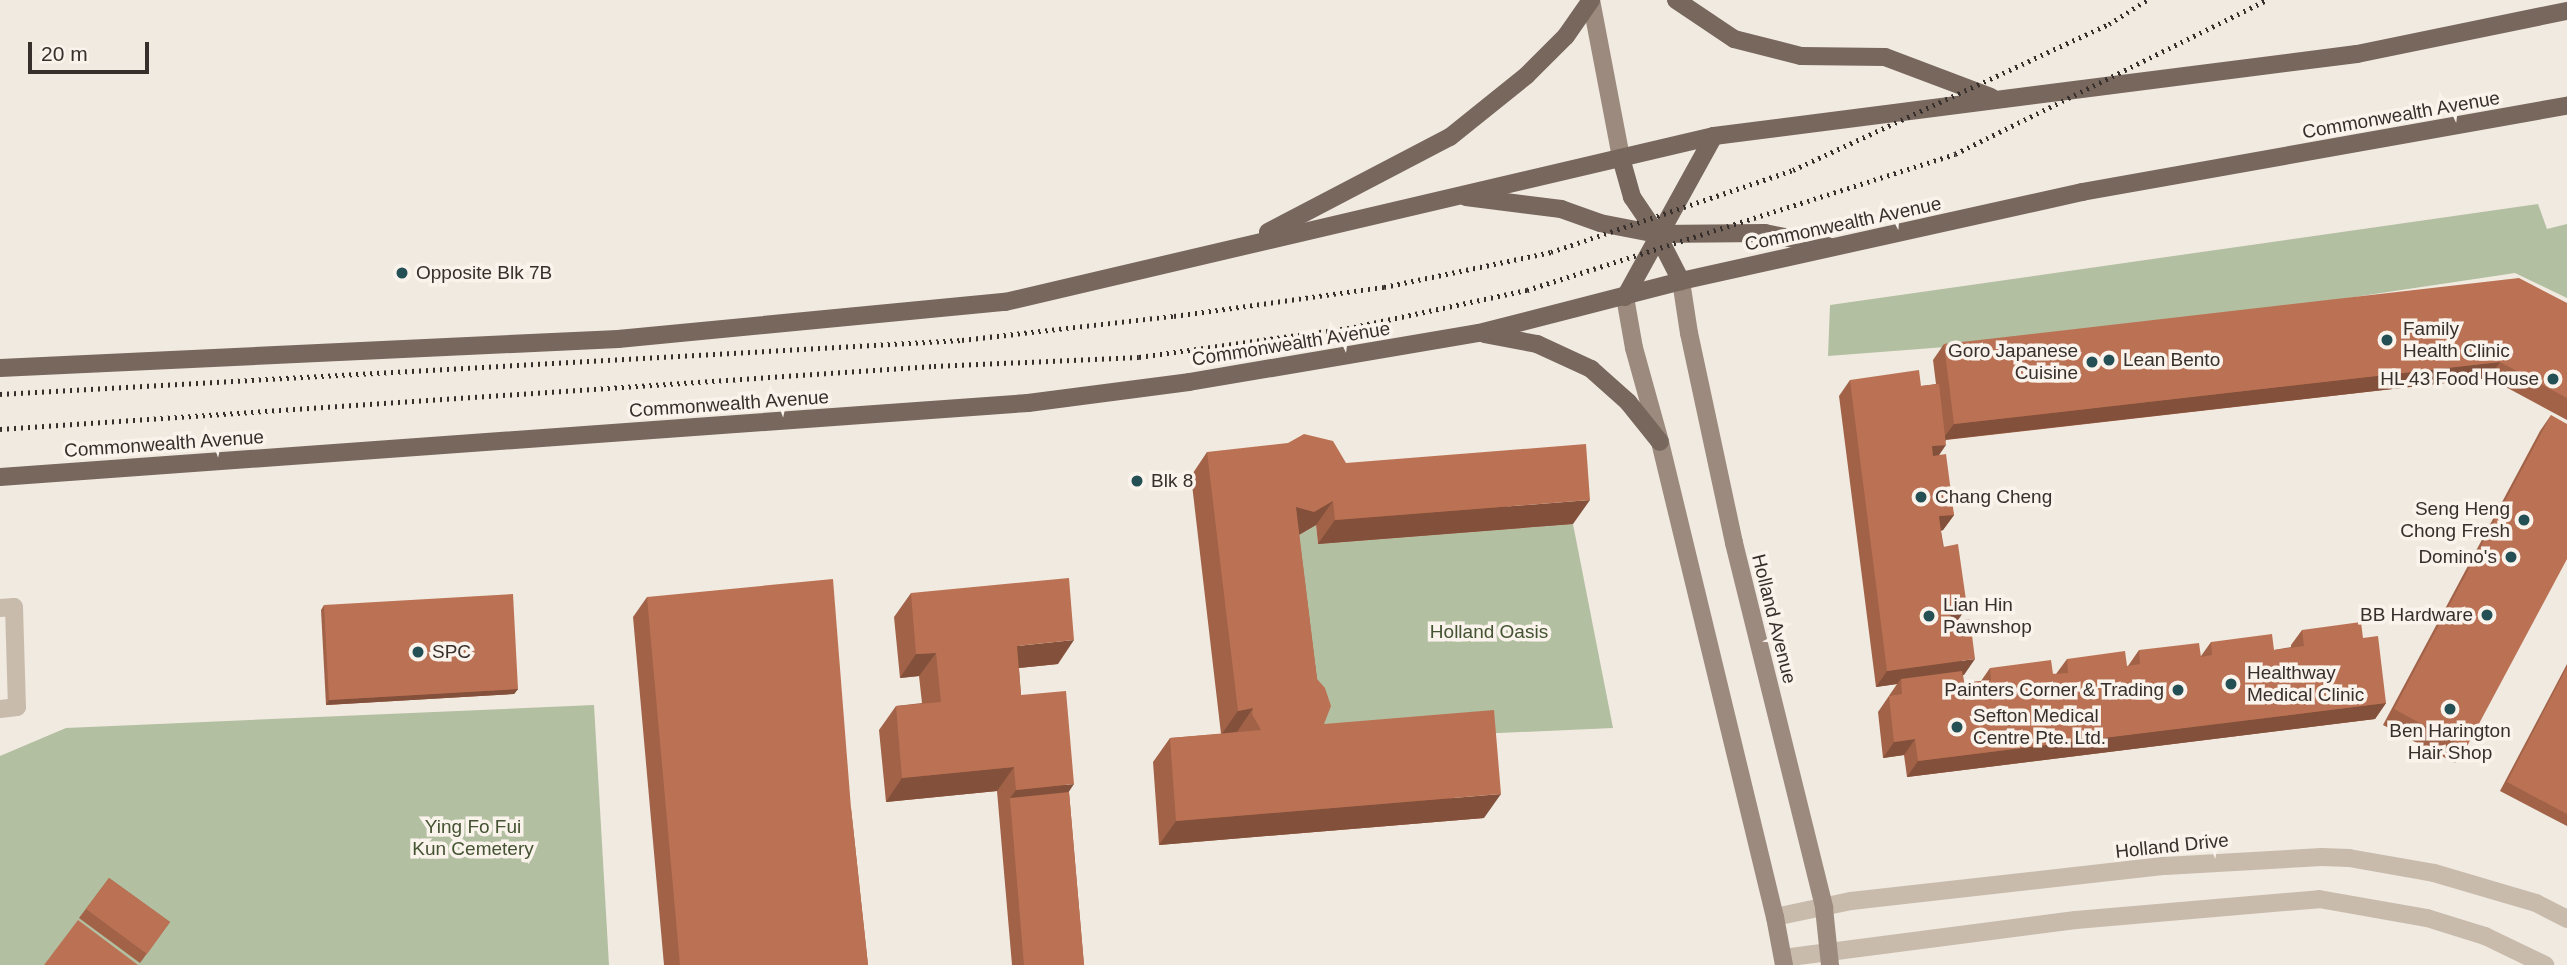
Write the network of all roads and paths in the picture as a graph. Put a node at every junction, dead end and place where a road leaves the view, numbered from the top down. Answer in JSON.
{"nodes":[{"id":1,"x":1591,"y":0,"type":"edge"},
{"id":2,"x":1676,"y":0,"type":"edge"},
{"id":3,"x":2567,"y":11,"type":"edge"},
{"id":4,"x":1995,"y":98,"type":"junction"},
{"id":5,"x":2567,"y":106,"type":"edge"},
{"id":6,"x":1714,"y":136,"type":"junction"},
{"id":7,"x":1620,"y":158,"type":"junction"},
{"id":8,"x":1452,"y":195,"type":"junction"},
{"id":9,"x":1657,"y":234,"type":"junction"},
{"id":10,"x":1243,"y":245,"type":"junction"},
{"id":11,"x":1835,"y":248,"type":"junction"},
{"id":12,"x":1681,"y":281,"type":"junction"},
{"id":13,"x":1625,"y":297,"type":"junction"},
{"id":14,"x":1479,"y":333,"type":"junction"},
{"id":15,"x":0,"y":368,"type":"edge"},
{"id":16,"x":1660,"y":442,"type":"junction"},
{"id":17,"x":0,"y":477,"type":"edge"},
{"id":18,"x":0,"y":608,"type":"edge"},
{"id":19,"x":0,"y":709,"type":"edge"},
{"id":20,"x":1824,"y":908,"type":"junction"},
{"id":21,"x":1776,"y":917,"type":"junction"},
{"id":22,"x":2567,"y":919,"type":"edge"},
{"id":23,"x":1830,"y":958,"type":"edge"},
{"id":24,"x":1784,"y":961,"type":"edge"},
{"id":25,"x":2545,"y":965,"type":"edge"}],
"edges":[{"from":1,"to":7,"type":"street"},
{"from":1,"to":10,"type":"main road"},
{"from":2,"to":4,"type":"main road"},
{"from":3,"to":4,"type":"main road"},
{"from":4,"to":6,"type":"main road"},
{"from":5,"to":11,"type":"main road","name":"Commonwealth Avenue"},
{"from":6,"to":7,"type":"main road"},
{"from":6,"to":9,"type":"main road"},
{"from":7,"to":8,"type":"main road"},
{"from":7,"to":9,"type":"main road"},
{"from":8,"to":9,"type":"main road"},
{"from":8,"to":10,"type":"main road"},
{"from":9,"to":11,"type":"main road"},
{"from":9,"to":12,"type":"main road"},
{"from":9,"to":13,"type":"main road"},
{"from":10,"to":15,"type":"main road"},
{"from":11,"to":12,"type":"main road","name":"Commonwealth Avenue"},
{"from":12,"to":13,"type":"main road","name":"Commonwealth Avenue"},
{"from":12,"to":20,"type":"street","name":"Holland Avenue"},
{"from":13,"to":14,"type":"main road","name":"Commonwealth Avenue"},
{"from":13,"to":16,"type":"street"},
{"from":14,"to":16,"type":"main road"},
{"from":14,"to":17,"type":"main road","name":"Commonwealth Avenue"},
{"from":16,"to":21,"type":"street"},
{"from":18,"to":19,"type":"street"},
{"from":20,"to":21,"type":"street","name":"Holland Drive"},
{"from":20,"to":22,"type":"street","name":"Holland Drive"},
{"from":20,"to":23,"type":"street","name":"Holland Avenue"},
{"from":21,"to":24,"type":"street"},
{"from":23,"to":24,"type":"street"},
{"from":23,"to":25,"type":"street"}]}
